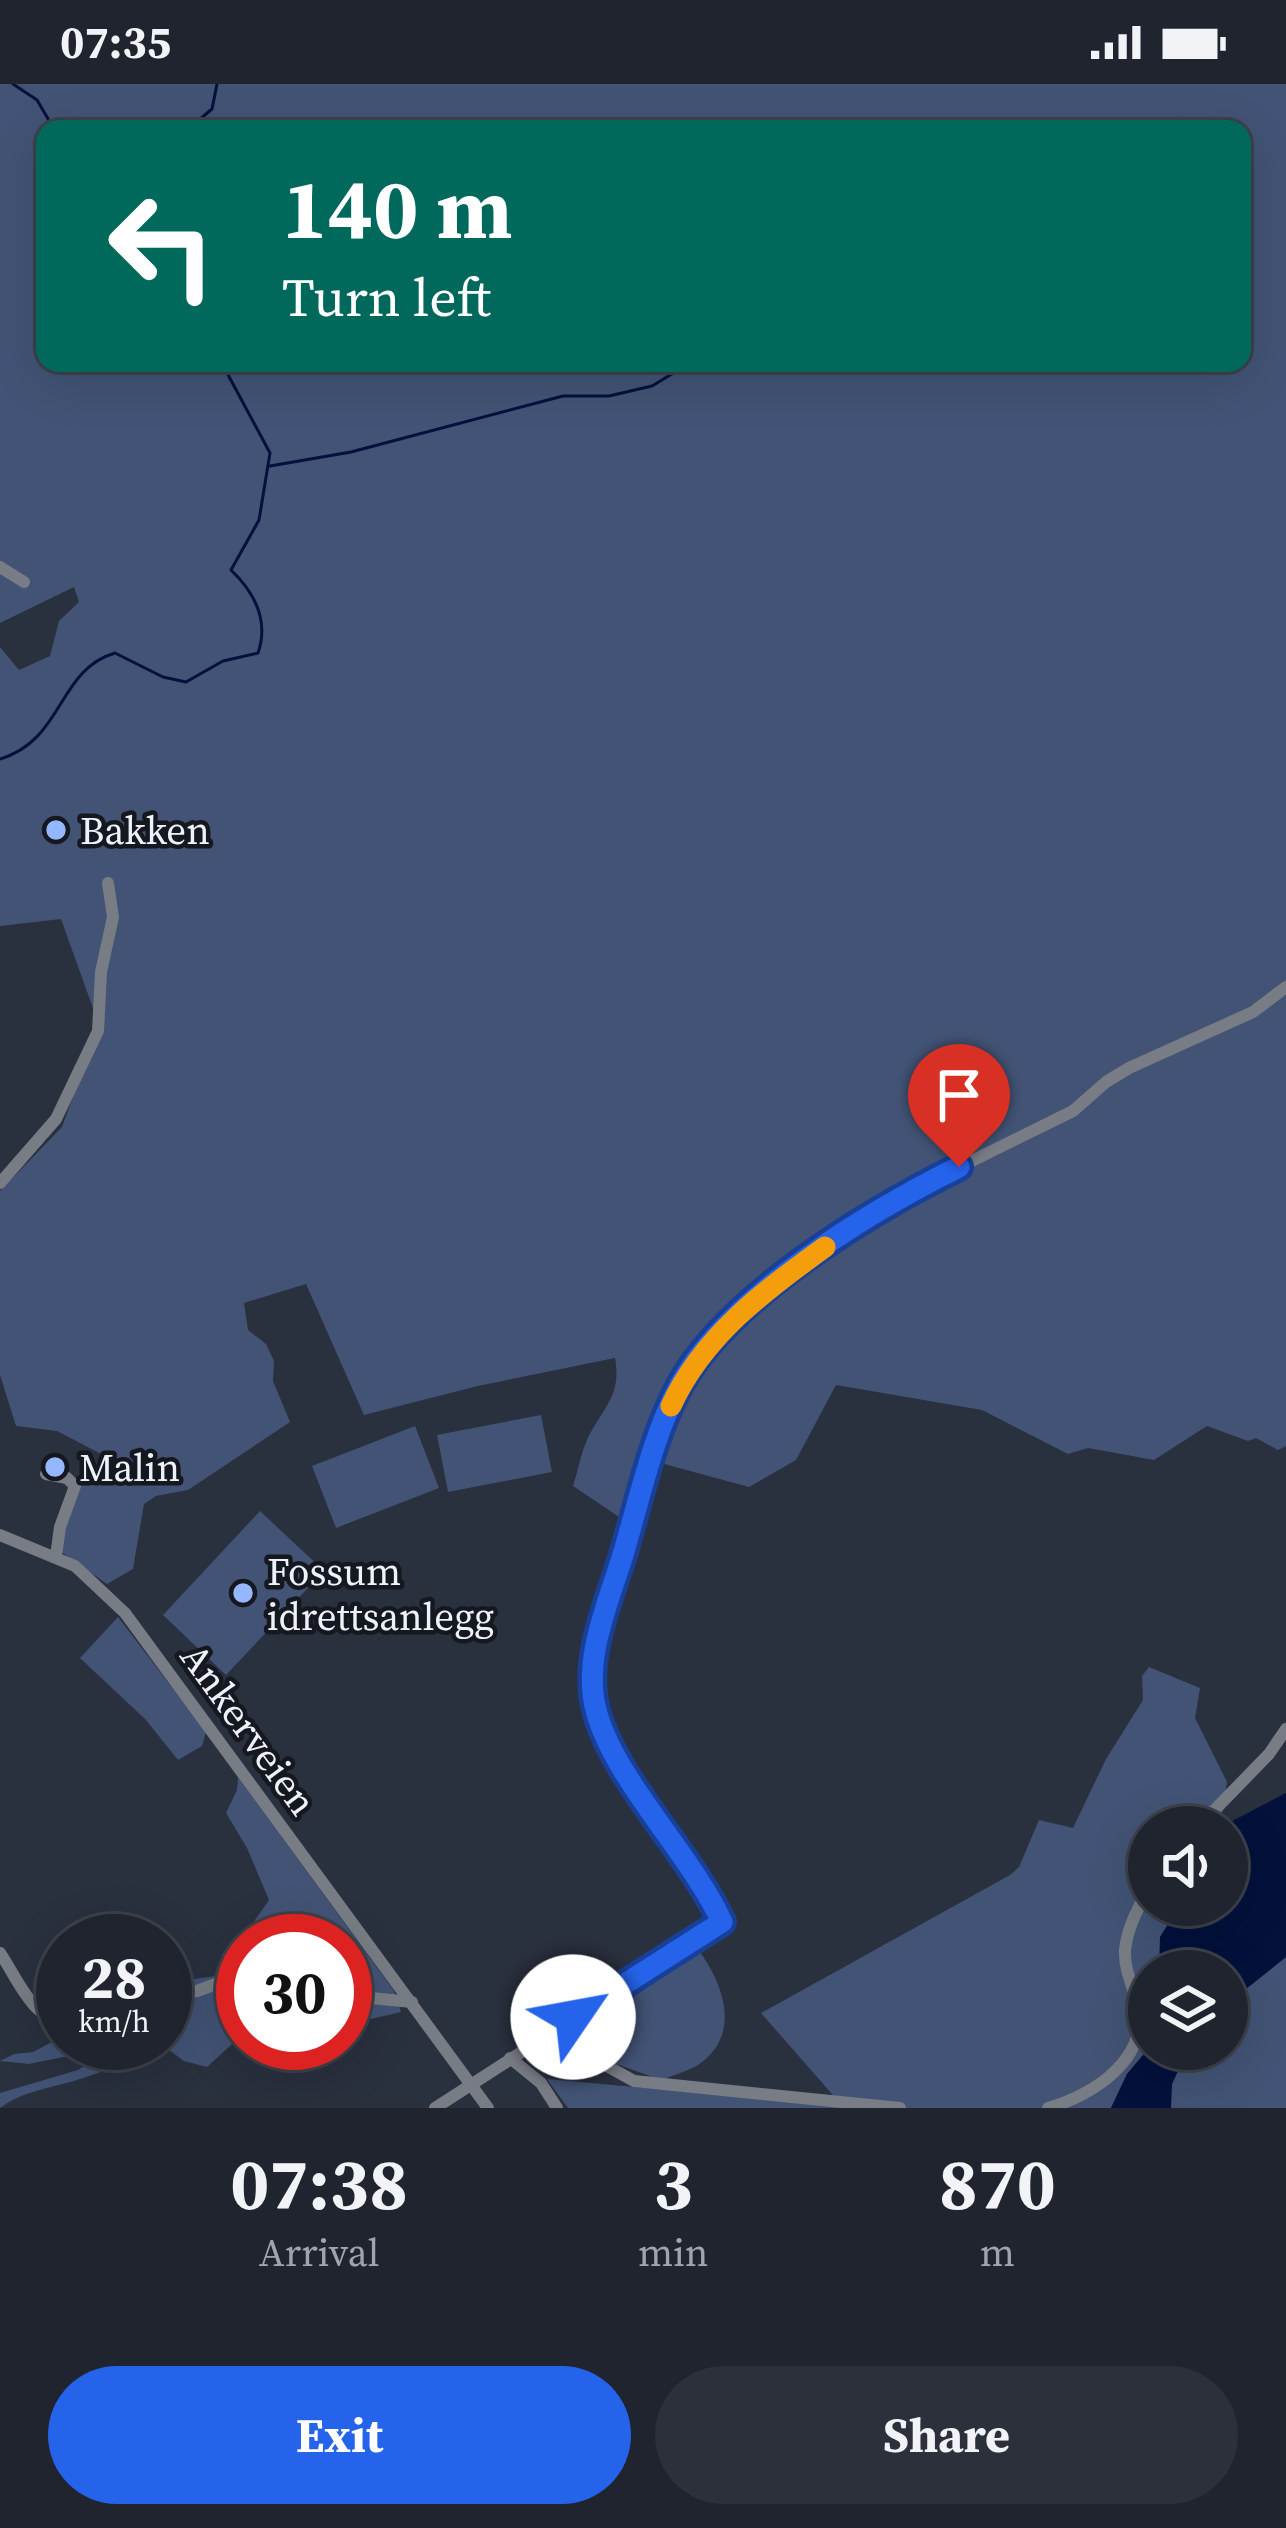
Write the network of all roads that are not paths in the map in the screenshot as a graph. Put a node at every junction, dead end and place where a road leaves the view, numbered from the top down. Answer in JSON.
{"nodes":[{"id":1,"x":0,"y":567,"type":"edge"},
{"id":2,"x":24,"y":582,"type":"dead end"},
{"id":3,"x":108,"y":883,"type":"dead end"},
{"id":4,"x":1286,"y":987,"type":"edge"},
{"id":5,"x":0,"y":1184,"type":"edge"},
{"id":6,"x":46,"y":1474,"type":"dead end"},
{"id":7,"x":0,"y":1535,"type":"edge"},
{"id":8,"x":56,"y":1556,"type":"junction"},
{"id":9,"x":1286,"y":1729,"type":"edge"},
{"id":10,"x":1218,"y":1806,"type":"edge"},
{"id":11,"x":1130,"y":1926,"type":"edge"},
{"id":12,"x":0,"y":1953,"type":"edge"},
{"id":13,"x":372,"y":1998,"type":"edge"},
{"id":14,"x":412,"y":2002,"type":"junction"},
{"id":15,"x":36,"y":2009,"type":"edge"},
{"id":16,"x":573,"y":2017,"type":"junction"},
{"id":17,"x":510,"y":2058,"type":"junction"},
{"id":18,"x":471,"y":2084,"type":"junction"},
{"id":19,"x":435,"y":2108,"type":"edge"},
{"id":20,"x":488,"y":2108,"type":"edge"},
{"id":21,"x":557,"y":2108,"type":"edge"},
{"id":22,"x":899,"y":2108,"type":"edge"},
{"id":23,"x":1048,"y":2108,"type":"edge"}],
"edges":[{"from":1,"to":2,"type":"street"},
{"from":3,"to":5,"type":"street"},
{"from":4,"to":16,"type":"street"},
{"from":6,"to":8,"type":"street"},
{"from":7,"to":8,"type":"street","name":"Ankerveien"},
{"from":8,"to":14,"type":"street","name":"Ankerveien"},
{"from":9,"to":10,"type":"street"},
{"from":11,"to":23,"type":"street"},
{"from":12,"to":15,"type":"street"},
{"from":13,"to":14,"type":"street"},
{"from":14,"to":18,"type":"street","name":"Ankerveien"},
{"from":16,"to":17,"type":"street"},
{"from":16,"to":22,"type":"street"},
{"from":17,"to":18,"type":"street"},
{"from":17,"to":21,"type":"street"},
{"from":18,"to":19,"type":"street"},
{"from":18,"to":20,"type":"street","name":"Ankerveien"}]}
